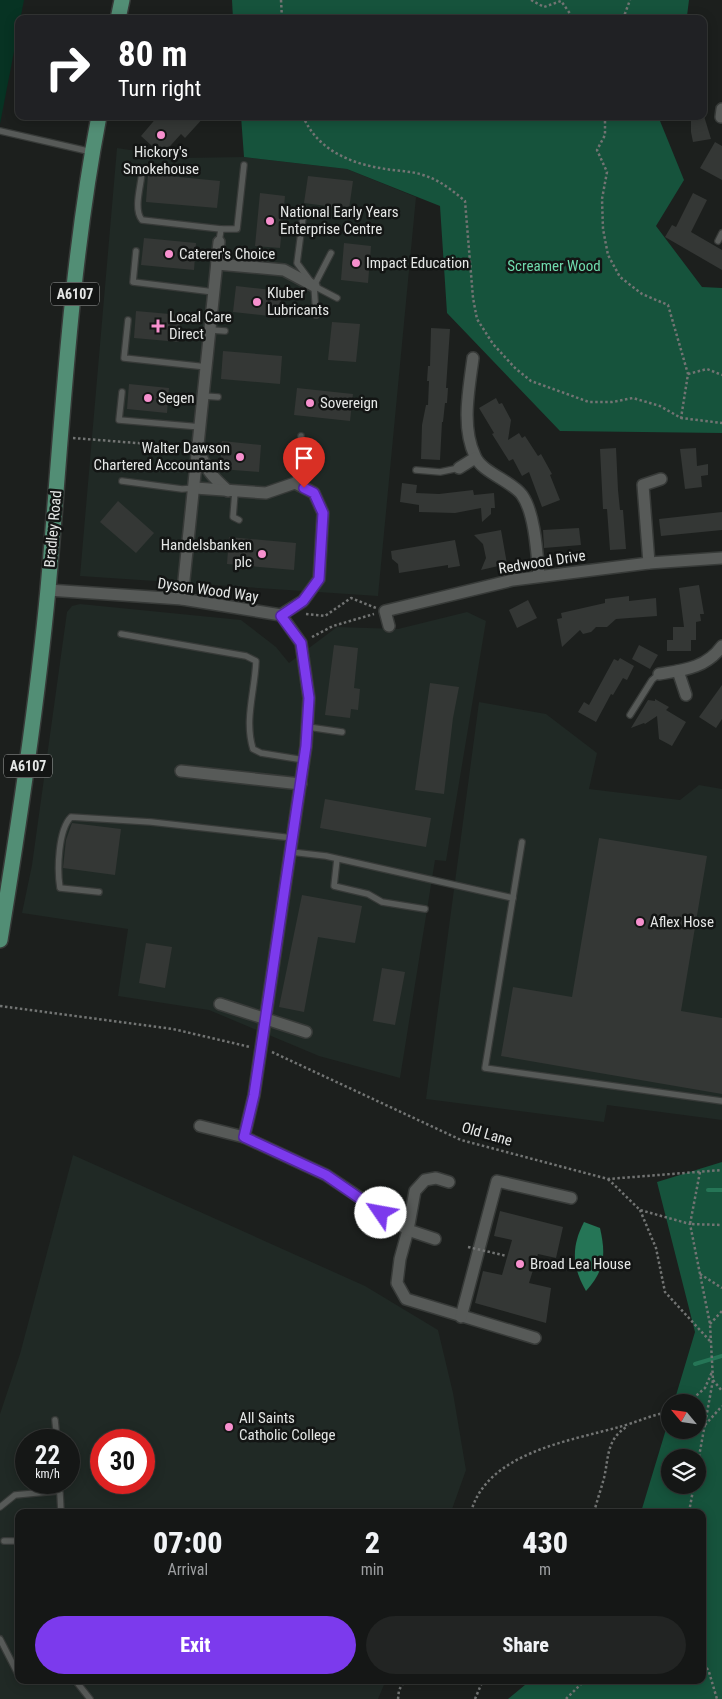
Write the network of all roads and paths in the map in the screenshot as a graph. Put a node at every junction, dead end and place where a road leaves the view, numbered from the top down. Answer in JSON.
{"nodes":[{"id":1,"x":122,"y":0,"type":"edge"},
{"id":2,"x":281,"y":0,"type":"edge"},
{"id":3,"x":530,"y":0,"type":"edge"},
{"id":4,"x":630,"y":0,"type":"edge"},
{"id":5,"x":119,"y":15,"type":"edge"},
{"id":6,"x":282,"y":15,"type":"edge"},
{"id":7,"x":571,"y":15,"type":"edge"},
{"id":8,"x":624,"y":15,"type":"edge"},
{"id":9,"x":98,"y":120,"type":"edge"},
{"id":10,"x":305,"y":120,"type":"edge"},
{"id":11,"x":604,"y":120,"type":"edge"},
{"id":12,"x":0,"y":131,"type":"edge"},
{"id":13,"x":92,"y":152,"type":"junction"},
{"id":14,"x":244,"y":165,"type":"dead end"},
{"id":15,"x":142,"y":172,"type":"dead end"},
{"id":16,"x":301,"y":208,"type":"dead end"},
{"id":17,"x":221,"y":228,"type":"junction"},
{"id":18,"x":722,"y":234,"type":"edge"},
{"id":19,"x":718,"y":241,"type":"dead end"},
{"id":20,"x":219,"y":242,"type":"joint"},
{"id":21,"x":136,"y":251,"type":"dead end"},
{"id":22,"x":331,"y":253,"type":"dead end"},
{"id":23,"x":217,"y":264,"type":"junction"},
{"id":24,"x":314,"y":286,"type":"junction"},
{"id":25,"x":214,"y":292,"type":"junction"},
{"id":26,"x":337,"y":298,"type":"dead end"},
{"id":27,"x":316,"y":315,"type":"dead end"},
{"id":28,"x":128,"y":320,"type":"dead end"},
{"id":29,"x":210,"y":330,"type":"junction"},
{"id":30,"x":225,"y":331,"type":"dead end"},
{"id":31,"x":473,"y":358,"type":"dead end"},
{"id":32,"x":207,"y":367,"type":"junction"},
{"id":33,"x":688,"y":374,"type":"junction"},
{"id":34,"x":722,"y":375,"type":"edge"},
{"id":35,"x":122,"y":392,"type":"dead end"},
{"id":36,"x":204,"y":396,"type":"junction"},
{"id":37,"x":218,"y":397,"type":"dead end"},
{"id":38,"x":681,"y":418,"type":"junction"},
{"id":39,"x":722,"y":423,"type":"edge"},
{"id":40,"x":201,"y":426,"type":"junction"},
{"id":41,"x":301,"y":436,"type":"dead end"},
{"id":42,"x":61,"y":437,"type":"junction"},
{"id":43,"x":199,"y":448,"type":"junction"},
{"id":44,"x":475,"y":458,"type":"junction"},
{"id":45,"x":459,"y":468,"type":"joint"},
{"id":46,"x":416,"y":470,"type":"dead end"},
{"id":47,"x":661,"y":479,"type":"dead end"},
{"id":48,"x":122,"y":481,"type":"dead end"},
{"id":49,"x":295,"y":483,"type":"junction"},
{"id":50,"x":195,"y":488,"type":"junction"},
{"id":51,"x":231,"y":491,"type":"junction"},
{"id":52,"x":239,"y":520,"type":"dead end"},
{"id":53,"x":722,"y":558,"type":"edge"},
{"id":54,"x":649,"y":563,"type":"junction"},
{"id":55,"x":539,"y":576,"type":"junction"},
{"id":56,"x":48,"y":590,"type":"junction"},
{"id":57,"x":182,"y":599,"type":"junction"},
{"id":58,"x":385,"y":611,"type":"junction"},
{"id":59,"x":284,"y":613,"type":"junction"},
{"id":60,"x":389,"y":626,"type":"dead end"},
{"id":61,"x":121,"y":634,"type":"dead end"},
{"id":62,"x":301,"y":643,"type":"junction"},
{"id":63,"x":722,"y":646,"type":"edge"},
{"id":64,"x":678,"y":671,"type":"junction"},
{"id":65,"x":659,"y":674,"type":"joint"},
{"id":66,"x":686,"y":695,"type":"dead end"},
{"id":67,"x":630,"y":715,"type":"dead end"},
{"id":68,"x":308,"y":727,"type":"junction"},
{"id":69,"x":342,"y":732,"type":"dead end"},
{"id":70,"x":304,"y":760,"type":"junction"},
{"id":71,"x":181,"y":770,"type":"dead end"},
{"id":72,"x":301,"y":784,"type":"junction"},
{"id":73,"x":292,"y":838,"type":"junction"},
{"id":74,"x":522,"y":842,"type":"dead end"},
{"id":75,"x":291,"y":852,"type":"junction"},
{"id":76,"x":337,"y":859,"type":"junction"},
{"id":77,"x":99,"y":892,"type":"dead end"},
{"id":78,"x":513,"y":898,"type":"junction"},
{"id":79,"x":425,"y":909,"type":"dead end"},
{"id":80,"x":0,"y":940,"type":"edge"},
{"id":81,"x":220,"y":1004,"type":"dead end"},
{"id":82,"x":0,"y":1006,"type":"edge"},
{"id":83,"x":266,"y":1018,"type":"junction"},
{"id":84,"x":306,"y":1032,"type":"dead end"},
{"id":85,"x":261,"y":1050,"type":"junction"},
{"id":86,"x":722,"y":1101,"type":"edge"},
{"id":87,"x":200,"y":1126,"type":"dead end"},
{"id":88,"x":244,"y":1137,"type":"junction"},
{"id":89,"x":722,"y":1170,"type":"edge"},
{"id":90,"x":700,"y":1172,"type":"junction"},
{"id":91,"x":608,"y":1179,"type":"junction"},
{"id":92,"x":449,"y":1182,"type":"dead end"},
{"id":93,"x":571,"y":1198,"type":"dead end"},
{"id":94,"x":640,"y":1210,"type":"junction"},
{"id":95,"x":690,"y":1224,"type":"junction"},
{"id":96,"x":722,"y":1225,"type":"edge"},
{"id":97,"x":408,"y":1230,"type":"junction"},
{"id":98,"x":435,"y":1239,"type":"dead end"},
{"id":99,"x":468,"y":1247,"type":"dead end"},
{"id":100,"x":507,"y":1256,"type":"dead end"},
{"id":101,"x":700,"y":1273,"type":"junction"},
{"id":102,"x":722,"y":1288,"type":"edge"},
{"id":103,"x":722,"y":1311,"type":"edge"},
{"id":104,"x":461,"y":1317,"type":"junction"},
{"id":105,"x":710,"y":1324,"type":"junction"},
{"id":106,"x":535,"y":1338,"type":"dead end"},
{"id":107,"x":711,"y":1342,"type":"junction"},
{"id":108,"x":713,"y":1371,"type":"junction"},
{"id":109,"x":713,"y":1380,"type":"junction"},
{"id":110,"x":722,"y":1391,"type":"edge"},
{"id":111,"x":698,"y":1394,"type":"edge"},
{"id":112,"x":722,"y":1406,"type":"edge"},
{"id":113,"x":661,"y":1415,"type":"edge"},
{"id":114,"x":706,"y":1416,"type":"edge"},
{"id":115,"x":55,"y":1420,"type":"dead end"},
{"id":116,"x":633,"y":1424,"type":"junction"},
{"id":117,"x":706,"y":1424,"type":"edge"},
{"id":118,"x":55,"y":1429,"type":"edge"},
{"id":119,"x":26,"y":1494,"type":"edge"},
{"id":120,"x":60,"y":1494,"type":"edge"},
{"id":121,"x":692,"y":1494,"type":"edge"},
{"id":122,"x":0,"y":1507,"type":"edge"},
{"id":123,"x":61,"y":1509,"type":"edge"},
{"id":124,"x":472,"y":1509,"type":"edge"},
{"id":125,"x":595,"y":1509,"type":"edge"},
{"id":126,"x":690,"y":1509,"type":"edge"},
{"id":127,"x":15,"y":1541,"type":"edge"},
{"id":128,"x":4,"y":1542,"type":"dead end"},
{"id":129,"x":0,"y":1639,"type":"edge"},
{"id":130,"x":706,"y":1666,"type":"edge"},
{"id":131,"x":15,"y":1668,"type":"edge"},
{"id":132,"x":78,"y":1684,"type":"edge"},
{"id":133,"x":403,"y":1684,"type":"edge"},
{"id":134,"x":481,"y":1684,"type":"edge"},
{"id":135,"x":581,"y":1684,"type":"edge"},
{"id":136,"x":90,"y":1699,"type":"edge"},
{"id":137,"x":398,"y":1699,"type":"edge"},
{"id":138,"x":475,"y":1699,"type":"edge"},
{"id":139,"x":566,"y":1699,"type":"edge"},
{"id":140,"x":717,"y":1699,"type":"edge"}],
"edges":[{"from":1,"to":5,"type":"main road"},
{"from":2,"to":6,"type":"path"},
{"from":3,"to":7,"type":"path"},
{"from":4,"to":8,"type":"path"},
{"from":9,"to":13,"type":"main road","name":"Bradley Road","number":"A6107"},
{"from":10,"to":38,"type":"path"},
{"from":11,"to":33,"type":"path"},
{"from":12,"to":13,"type":"lane"},
{"from":13,"to":42,"type":"main road","name":"Bradley Road","number":"A6107"},
{"from":14,"to":17,"type":"lane"},
{"from":15,"to":17,"type":"lane"},
{"from":16,"to":24,"type":"lane"},
{"from":17,"to":20,"type":"lane"},
{"from":18,"to":19,"type":"lane"},
{"from":20,"to":23,"type":"street"},
{"from":21,"to":25,"type":"lane"},
{"from":22,"to":24,"type":"lane"},
{"from":23,"to":24,"type":"street"},
{"from":23,"to":25,"type":"street"},
{"from":24,"to":26,"type":"lane"},
{"from":24,"to":27,"type":"lane"},
{"from":25,"to":29,"type":"street"},
{"from":28,"to":32,"type":"lane"},
{"from":29,"to":30,"type":"lane"},
{"from":29,"to":32,"type":"street"},
{"from":31,"to":44,"type":"street"},
{"from":32,"to":36,"type":"street"},
{"from":33,"to":34,"type":"path"},
{"from":33,"to":38,"type":"path"},
{"from":35,"to":40,"type":"lane"},
{"from":36,"to":37,"type":"lane"},
{"from":36,"to":40,"type":"street"},
{"from":38,"to":39,"type":"path"},
{"from":40,"to":43,"type":"street"},
{"from":41,"to":49,"type":"lane"},
{"from":42,"to":43,"type":"path"},
{"from":42,"to":56,"type":"main road","name":"Bradley Road","number":"A6107"},
{"from":43,"to":50,"type":"street"},
{"from":43,"to":51,"type":"street"},
{"from":44,"to":45,"type":"street"},
{"from":44,"to":55,"type":"street"},
{"from":45,"to":46,"type":"lane"},
{"from":47,"to":54,"type":"street"},
{"from":48,"to":50,"type":"lane"},
{"from":49,"to":51,"type":"street"},
{"from":49,"to":59,"type":"street"},
{"from":50,"to":51,"type":"street"},
{"from":50,"to":57,"type":"street"},
{"from":51,"to":52,"type":"lane"},
{"from":53,"to":54,"type":"street","name":"Redwood Drive"},
{"from":54,"to":55,"type":"street","name":"Redwood Drive"},
{"from":55,"to":58,"type":"street","name":"Redwood Drive"},
{"from":56,"to":57,"type":"street","name":"Dyson Wood Way"},
{"from":56,"to":80,"type":"main road","name":"Bradley Road","number":"A6107"},
{"from":57,"to":59,"type":"street","name":"Dyson Wood Way"},
{"from":58,"to":59,"type":"path"},
{"from":58,"to":60,"type":"street"},
{"from":58,"to":62,"type":"path"},
{"from":59,"to":62,"type":"street"},
{"from":61,"to":70,"type":"lane"},
{"from":62,"to":68,"type":"street"},
{"from":63,"to":64,"type":"street"},
{"from":64,"to":65,"type":"street"},
{"from":64,"to":66,"type":"street"},
{"from":65,"to":67,"type":"lane"},
{"from":68,"to":69,"type":"lane"},
{"from":68,"to":70,"type":"street"},
{"from":70,"to":72,"type":"street"},
{"from":71,"to":72,"type":"street"},
{"from":72,"to":73,"type":"street"},
{"from":73,"to":75,"type":"street"},
{"from":73,"to":77,"type":"lane"},
{"from":74,"to":78,"type":"lane"},
{"from":75,"to":76,"type":"lane"},
{"from":75,"to":83,"type":"street"},
{"from":76,"to":78,"type":"lane"},
{"from":76,"to":79,"type":"lane"},
{"from":78,"to":86,"type":"lane"},
{"from":81,"to":83,"type":"street"},
{"from":82,"to":85,"type":"path","name":"Old Lane"},
{"from":83,"to":84,"type":"street"},
{"from":83,"to":85,"type":"street"},
{"from":85,"to":88,"type":"street"},
{"from":85,"to":91,"type":"path","name":"Old Lane"},
{"from":87,"to":88,"type":"street"},
{"from":88,"to":97,"type":"street"},
{"from":89,"to":90,"type":"path","name":"Old Lane"},
{"from":90,"to":91,"type":"path","name":"Old Lane"},
{"from":90,"to":95,"type":"path"},
{"from":91,"to":94,"type":"path"},
{"from":92,"to":97,"type":"street"},
{"from":93,"to":104,"type":"street"},
{"from":94,"to":95,"type":"path"},
{"from":94,"to":107,"type":"path"},
{"from":95,"to":96,"type":"path"},
{"from":95,"to":101,"type":"path"},
{"from":97,"to":98,"type":"street"},
{"from":97,"to":104,"type":"street"},
{"from":99,"to":100,"type":"path","bridge":true},
{"from":101,"to":102,"type":"path"},
{"from":101,"to":105,"type":"path"},
{"from":103,"to":105,"type":"path"},
{"from":104,"to":106,"type":"street"},
{"from":105,"to":107,"type":"path"},
{"from":107,"to":108,"type":"path"},
{"from":108,"to":109,"type":"path"},
{"from":108,"to":111,"type":"path"},
{"from":109,"to":110,"type":"path"},
{"from":109,"to":114,"type":"path"},
{"from":112,"to":117,"type":"path"},
{"from":113,"to":116,"type":"path"},
{"from":115,"to":118,"type":"lane"},
{"from":116,"to":124,"type":"path"},
{"from":116,"to":125,"type":"path"},
{"from":119,"to":122,"type":"lane"},
{"from":120,"to":123,"type":"lane"},
{"from":121,"to":126,"type":"path"},
{"from":127,"to":128,"type":"lane"},
{"from":129,"to":131,"type":"lane"},
{"from":130,"to":140,"type":"path"},
{"from":132,"to":136,"type":"lane"},
{"from":133,"to":137,"type":"path"},
{"from":134,"to":138,"type":"path"},
{"from":135,"to":139,"type":"path"}]}
